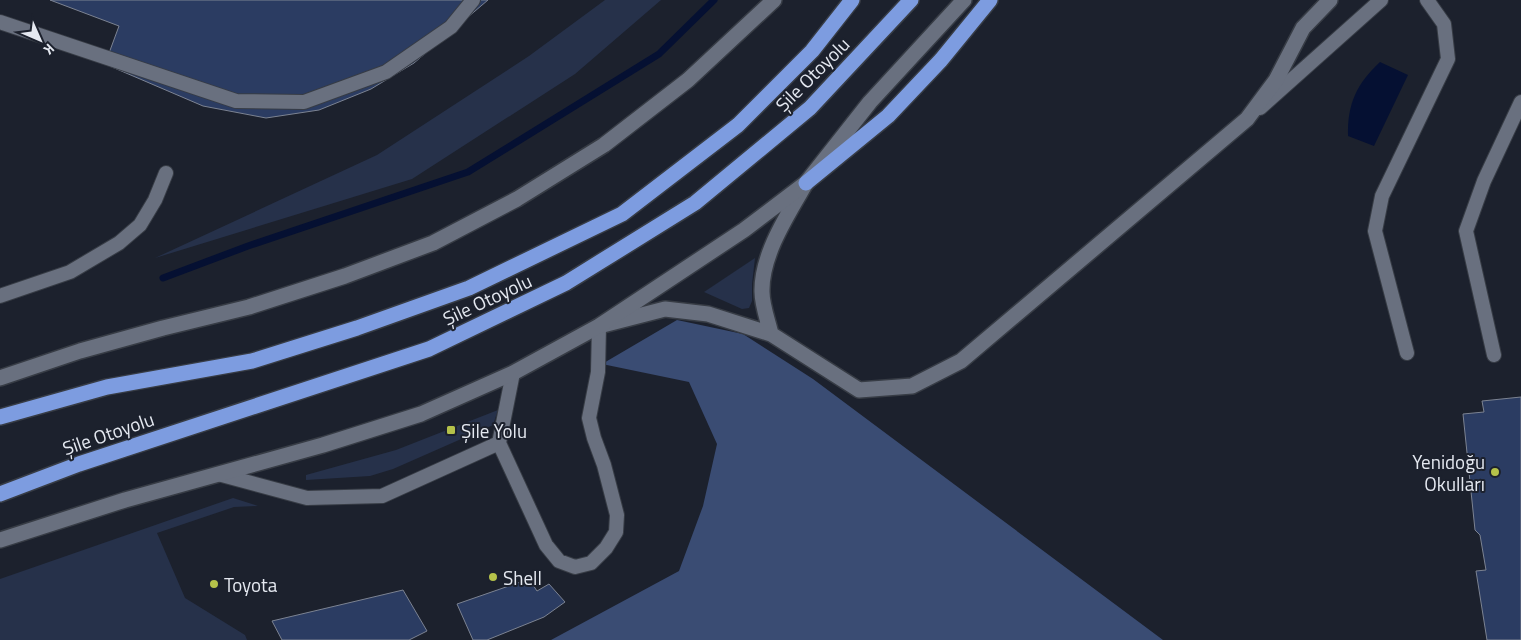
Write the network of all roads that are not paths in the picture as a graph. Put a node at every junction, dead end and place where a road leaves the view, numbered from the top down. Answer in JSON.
{"nodes":[{"id":1,"x":473,"y":0,"type":"edge"},
{"id":2,"x":774,"y":0,"type":"edge"},
{"id":3,"x":852,"y":0,"type":"edge"},
{"id":4,"x":910,"y":0,"type":"edge"},
{"id":5,"x":964,"y":0,"type":"edge"},
{"id":6,"x":990,"y":0,"type":"edge"},
{"id":7,"x":1330,"y":0,"type":"edge"},
{"id":8,"x":1381,"y":0,"type":"edge"},
{"id":9,"x":1427,"y":0,"type":"edge"},
{"id":10,"x":0,"y":22,"type":"edge"},
{"id":11,"x":1521,"y":102,"type":"edge"},
{"id":12,"x":1248,"y":119,"type":"junction"},
{"id":13,"x":166,"y":173,"type":"dead end"},
{"id":14,"x":806,"y":183,"type":"junction"},
{"id":15,"x":0,"y":296,"type":"edge"},
{"id":16,"x":599,"y":326,"type":"junction"},
{"id":17,"x":771,"y":334,"type":"junction"},
{"id":18,"x":1407,"y":353,"type":"dead end"},
{"id":19,"x":1494,"y":355,"type":"dead end"},
{"id":20,"x":513,"y":373,"type":"junction"},
{"id":21,"x":0,"y":378,"type":"edge"},
{"id":22,"x":0,"y":417,"type":"edge"},
{"id":23,"x":499,"y":442,"type":"junction"},
{"id":24,"x":218,"y":474,"type":"junction"},
{"id":25,"x":0,"y":494,"type":"edge"},
{"id":26,"x":0,"y":540,"type":"edge"}],
"edges":[{"from":1,"to":10,"type":"lane"},
{"from":2,"to":21,"type":"main road"},
{"from":3,"to":22,"type":"highway","name":"Şile Otoyolu"},
{"from":4,"to":25,"type":"highway","name":"Şile Otoyolu"},
{"from":5,"to":14,"type":"main road"},
{"from":6,"to":14,"type":"highway"},
{"from":7,"to":12,"type":"main road"},
{"from":8,"to":12,"type":"lane"},
{"from":9,"to":18,"type":"lane"},
{"from":11,"to":19,"type":"lane"},
{"from":12,"to":17,"type":"main road"},
{"from":13,"to":15,"type":"lane"},
{"from":14,"to":16,"type":"main road"},
{"from":14,"to":17,"type":"main road"},
{"from":16,"to":17,"type":"main road"},
{"from":16,"to":20,"type":"main road"},
{"from":16,"to":23,"type":"lane"},
{"from":20,"to":23,"type":"lane"},
{"from":20,"to":24,"type":"main road"},
{"from":23,"to":24,"type":"lane"},
{"from":24,"to":26,"type":"main road"}]}
